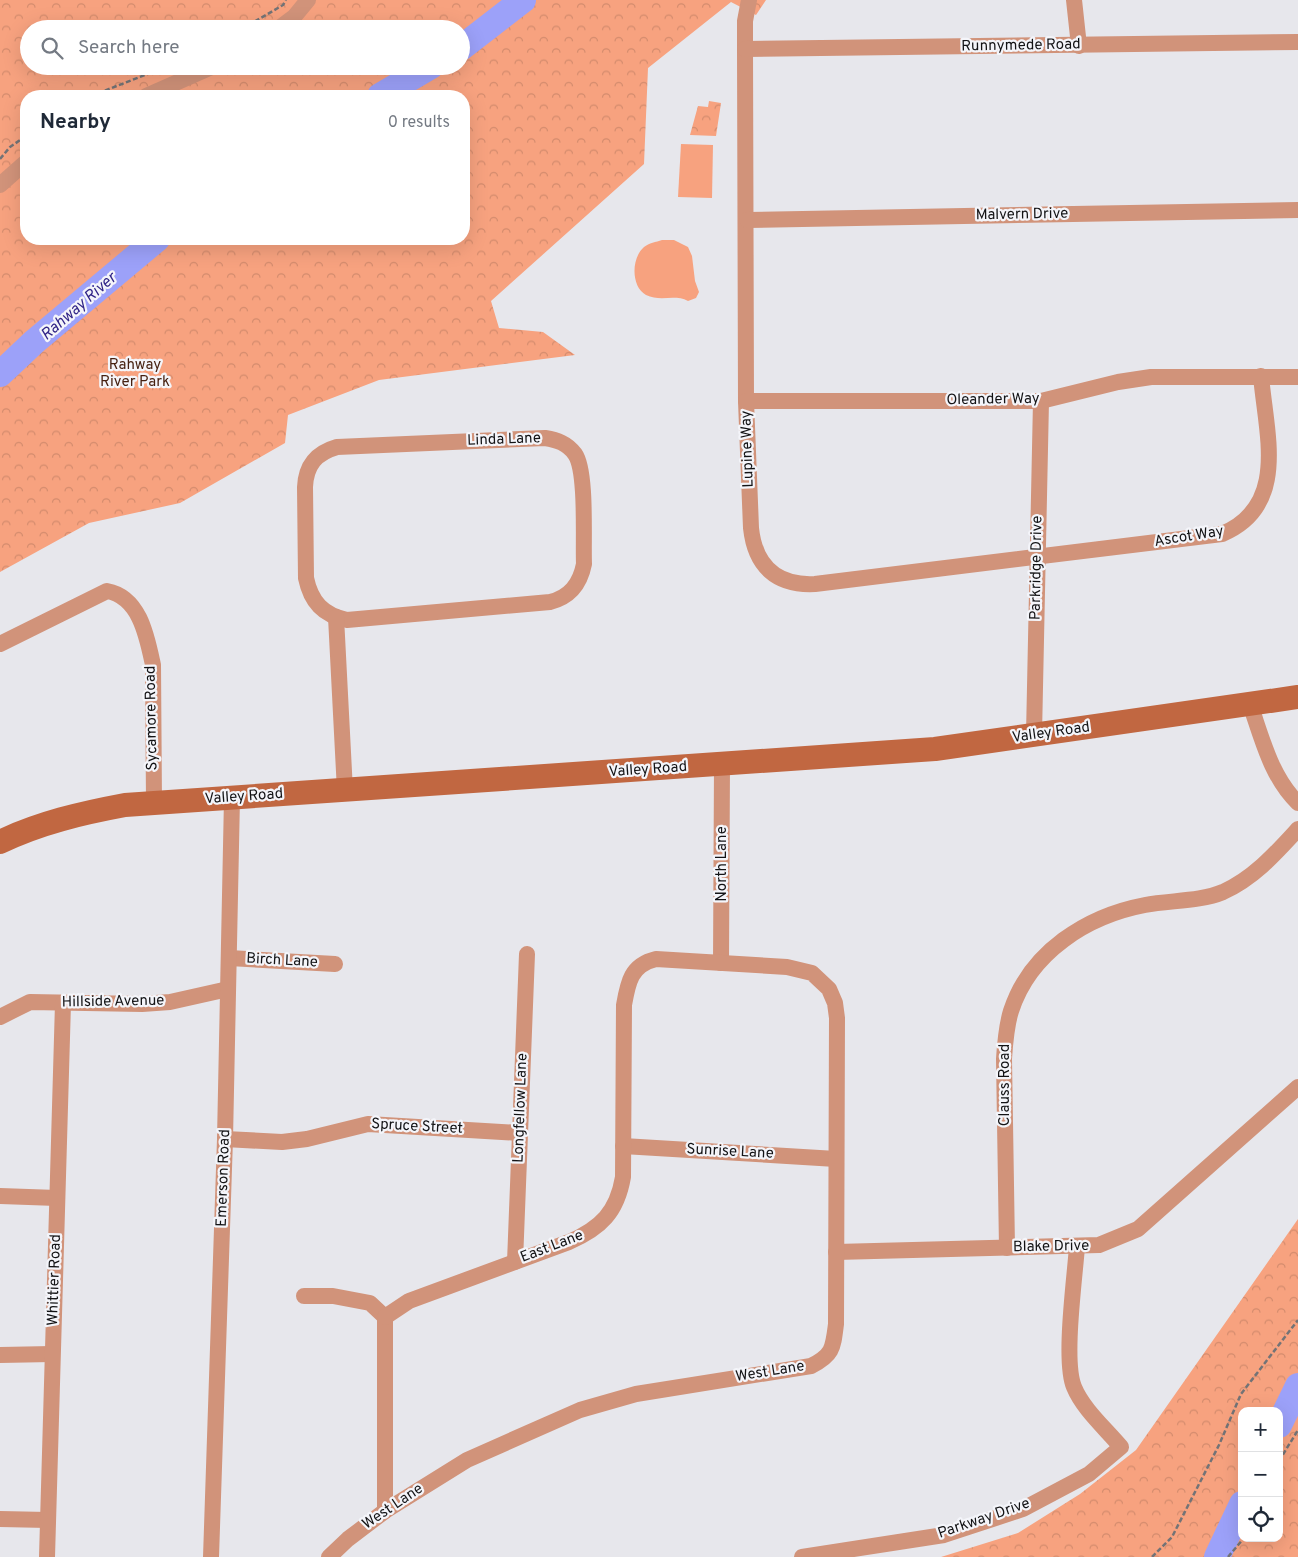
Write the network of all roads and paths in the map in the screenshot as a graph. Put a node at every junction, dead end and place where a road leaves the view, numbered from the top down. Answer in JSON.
{"nodes":[{"id":1,"x":286,"y":0,"type":"edge"},
{"id":2,"x":308,"y":0,"type":"edge"},
{"id":3,"x":748,"y":0,"type":"edge"},
{"id":4,"x":1074,"y":0,"type":"edge"},
{"id":5,"x":257,"y":20,"type":"edge"},
{"id":6,"x":290,"y":20,"type":"edge"},
{"id":7,"x":1298,"y":42,"type":"edge"},
{"id":8,"x":1079,"y":46,"type":"junction"},
{"id":9,"x":745,"y":49,"type":"junction"},
{"id":10,"x":145,"y":75,"type":"edge"},
{"id":11,"x":194,"y":75,"type":"edge"},
{"id":12,"x":106,"y":90,"type":"edge"},
{"id":13,"x":160,"y":90,"type":"edge"},
{"id":14,"x":20,"y":140,"type":"edge"},
{"id":15,"x":0,"y":159,"type":"edge"},
{"id":16,"x":20,"y":167,"type":"edge"},
{"id":17,"x":0,"y":185,"type":"edge"},
{"id":18,"x":1298,"y":210,"type":"edge"},
{"id":19,"x":747,"y":220,"type":"junction"},
{"id":20,"x":1261,"y":376,"type":"junction"},
{"id":21,"x":1298,"y":377,"type":"edge"},
{"id":22,"x":746,"y":401,"type":"junction"},
{"id":23,"x":1041,"y":402,"type":"junction"},
{"id":24,"x":1038,"y":557,"type":"junction"},
{"id":25,"x":336,"y":617,"type":"junction"},
{"id":26,"x":0,"y":644,"type":"edge"},
{"id":27,"x":1298,"y":697,"type":"edge"},
{"id":28,"x":1250,"y":704,"type":"junction"},
{"id":29,"x":1034,"y":735,"type":"junction"},
{"id":30,"x":722,"y":765,"type":"junction"},
{"id":31,"x":345,"y":790,"type":"junction"},
{"id":32,"x":232,"y":798,"type":"junction"},
{"id":33,"x":154,"y":803,"type":"junction"},
{"id":34,"x":1298,"y":803,"type":"edge"},
{"id":35,"x":1298,"y":828,"type":"edge"},
{"id":36,"x":0,"y":842,"type":"edge"},
{"id":37,"x":527,"y":954,"type":"dead end"},
{"id":38,"x":229,"y":958,"type":"junction"},
{"id":39,"x":721,"y":963,"type":"junction"},
{"id":40,"x":335,"y":964,"type":"dead end"},
{"id":41,"x":228,"y":989,"type":"junction"},
{"id":42,"x":63,"y":1003,"type":"junction"},
{"id":43,"x":0,"y":1018,"type":"edge"},
{"id":44,"x":1298,"y":1086,"type":"edge"},
{"id":45,"x":520,"y":1133,"type":"junction"},
{"id":46,"x":226,"y":1139,"type":"junction"},
{"id":47,"x":623,"y":1146,"type":"junction"},
{"id":48,"x":836,"y":1159,"type":"junction"},
{"id":49,"x":0,"y":1196,"type":"edge"},
{"id":50,"x":57,"y":1198,"type":"junction"},
{"id":51,"x":1077,"y":1246,"type":"junction"},
{"id":52,"x":1006,"y":1248,"type":"junction"},
{"id":53,"x":836,"y":1252,"type":"junction"},
{"id":54,"x":515,"y":1262,"type":"junction"},
{"id":55,"x":304,"y":1296,"type":"dead end"},
{"id":56,"x":385,"y":1317,"type":"junction"},
{"id":57,"x":1298,"y":1320,"type":"edge"},
{"id":58,"x":52,"y":1354,"type":"junction"},
{"id":59,"x":0,"y":1355,"type":"edge"},
{"id":60,"x":1298,"y":1430,"type":"edge"},
{"id":61,"x":1283,"y":1454,"type":"edge"},
{"id":62,"x":384,"y":1511,"type":"junction"},
{"id":63,"x":0,"y":1519,"type":"edge"},
{"id":64,"x":48,"y":1520,"type":"junction"},
{"id":65,"x":1241,"y":1542,"type":"edge"},
{"id":66,"x":47,"y":1557,"type":"edge"},
{"id":67,"x":211,"y":1557,"type":"edge"},
{"id":68,"x":330,"y":1557,"type":"edge"},
{"id":69,"x":802,"y":1557,"type":"edge"},
{"id":70,"x":1152,"y":1557,"type":"edge"},
{"id":71,"x":1228,"y":1557,"type":"edge"}],
"edges":[{"from":1,"to":5,"type":"path"},
{"from":2,"to":6,"type":"street"},
{"from":3,"to":9,"type":"street","name":"Lupine Way"},
{"from":4,"to":8,"type":"street"},
{"from":7,"to":8,"type":"street","name":"Runnymede Road"},
{"from":8,"to":9,"type":"street","name":"Runnymede Road"},
{"from":9,"to":19,"type":"street","name":"Lupine Way"},
{"from":10,"to":12,"type":"path"},
{"from":11,"to":13,"type":"street"},
{"from":14,"to":15,"type":"path"},
{"from":16,"to":17,"type":"street"},
{"from":18,"to":19,"type":"street","name":"Malvern Drive"},
{"from":19,"to":22,"type":"street","name":"Lupine Way"},
{"from":20,"to":21,"type":"street","name":"Oleander Way"},
{"from":20,"to":23,"type":"street","name":"Oleander Way"},
{"from":20,"to":24,"type":"street","name":"Ascot Way"},
{"from":22,"to":23,"type":"street","name":"Oleander Way"},
{"from":22,"to":24,"type":"street","name":"Lupine Way"},
{"from":23,"to":24,"type":"street","name":"Parkridge Drive"},
{"from":24,"to":29,"type":"street","name":"Parkridge Drive"},
{"from":25,"to":25,"type":"street","name":"Linda Lane"},
{"from":25,"to":31,"type":"street"},
{"from":26,"to":33,"type":"street","name":"Sycamore Road"},
{"from":27,"to":28,"type":"street","name":"Valley Road"},
{"from":28,"to":29,"type":"street","name":"Valley Road"},
{"from":28,"to":34,"type":"street"},
{"from":29,"to":30,"type":"street","name":"Valley Road"},
{"from":30,"to":31,"type":"street","name":"Valley Road"},
{"from":30,"to":39,"type":"street","name":"North Lane"},
{"from":31,"to":32,"type":"street","name":"Valley Road"},
{"from":32,"to":33,"type":"street","name":"Valley Road"},
{"from":32,"to":38,"type":"street","name":"Emerson Road"},
{"from":33,"to":36,"type":"street","name":"Valley Road"},
{"from":35,"to":52,"type":"street","name":"Clauss Road"},
{"from":37,"to":45,"type":"street","name":"Longfellow Lane"},
{"from":38,"to":40,"type":"street","name":"Birch Lane"},
{"from":38,"to":41,"type":"street","name":"Emerson Road"},
{"from":39,"to":47,"type":"street","name":"East Lane"},
{"from":39,"to":48,"type":"street","name":"West Lane"},
{"from":41,"to":42,"type":"street","name":"Hillside Avenue"},
{"from":41,"to":46,"type":"street","name":"Emerson Road"},
{"from":42,"to":43,"type":"street","name":"Hillside Avenue"},
{"from":42,"to":50,"type":"street","name":"Whittier Road"},
{"from":44,"to":51,"type":"street","name":"Blake Drive"},
{"from":45,"to":46,"type":"street","name":"Spruce Street"},
{"from":45,"to":54,"type":"street","name":"Longfellow Lane"},
{"from":46,"to":67,"type":"street","name":"Emerson Road"},
{"from":47,"to":48,"type":"street","name":"Sunrise Lane"},
{"from":47,"to":54,"type":"street","name":"East Lane"},
{"from":48,"to":53,"type":"street","name":"West Lane"},
{"from":49,"to":50,"type":"street"},
{"from":50,"to":58,"type":"street","name":"Whittier Road"},
{"from":51,"to":52,"type":"street","name":"Blake Drive"},
{"from":51,"to":69,"type":"street","name":"Parkway Drive"},
{"from":52,"to":53,"type":"street","name":"Blake Drive"},
{"from":53,"to":62,"type":"street","name":"West Lane"},
{"from":54,"to":56,"type":"street","name":"East Lane"},
{"from":55,"to":56,"type":"street"},
{"from":56,"to":62,"type":"street"},
{"from":57,"to":70,"type":"path"},
{"from":58,"to":59,"type":"street"},
{"from":58,"to":64,"type":"street","name":"Whittier Road"},
{"from":60,"to":61,"type":"path"},
{"from":62,"to":68,"type":"street","name":"West Lane"},
{"from":63,"to":64,"type":"street"},
{"from":64,"to":66,"type":"street","name":"Whittier Road"},
{"from":65,"to":71,"type":"path"}]}
